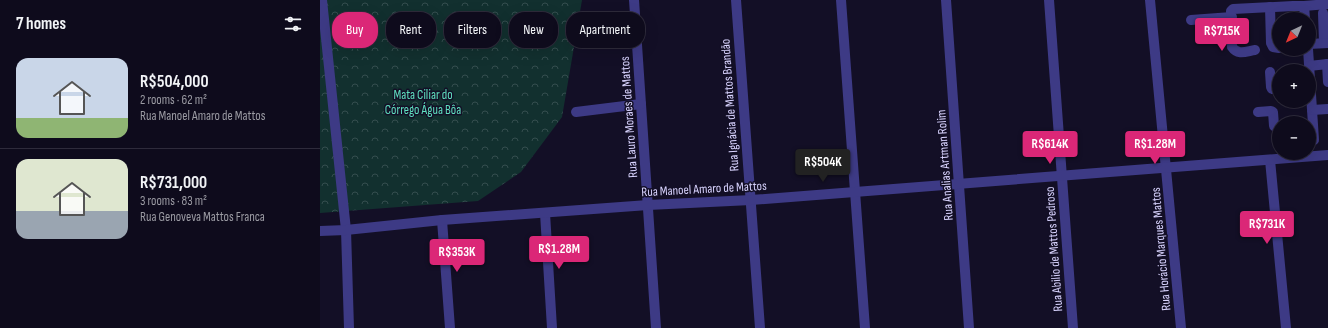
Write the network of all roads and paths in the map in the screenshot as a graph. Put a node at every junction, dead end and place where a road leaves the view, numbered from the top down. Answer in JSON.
{"nodes":[{"id":1,"x":322,"y":0,"type":"edge"},
{"id":2,"x":634,"y":0,"type":"edge"},
{"id":3,"x":736,"y":0,"type":"edge"},
{"id":4,"x":840,"y":0,"type":"edge"},
{"id":5,"x":946,"y":0,"type":"edge"},
{"id":6,"x":1049,"y":0,"type":"edge"},
{"id":7,"x":1150,"y":0,"type":"edge"},
{"id":8,"x":1315,"y":2,"type":"edge"},
{"id":9,"x":1292,"y":3,"type":"edge"},
{"id":10,"x":1248,"y":4,"type":"edge"},
{"id":11,"x":1328,"y":4,"type":"edge"},
{"id":12,"x":1304,"y":6,"type":"junction"},
{"id":13,"x":1270,"y":7,"type":"junction"},
{"id":14,"x":1304,"y":12,"type":"edge"},
{"id":15,"x":1323,"y":13,"type":"dead end"},
{"id":16,"x":1232,"y":17,"type":"junction"},
{"id":17,"x":1191,"y":20,"type":"dead end"},
{"id":18,"x":1326,"y":43,"type":"edge"},
{"id":19,"x":1316,"y":44,"type":"edge"},
{"id":20,"x":1272,"y":45,"type":"edge"},
{"id":21,"x":1255,"y":50,"type":"dead end"},
{"id":22,"x":1327,"y":64,"type":"edge"},
{"id":23,"x":1316,"y":65,"type":"edge"},
{"id":24,"x":1270,"y":72,"type":"dead end"},
{"id":25,"x":1328,"y":82,"type":"edge"},
{"id":26,"x":1272,"y":89,"type":"edge"},
{"id":27,"x":641,"y":104,"type":"junction"},
{"id":28,"x":1328,"y":109,"type":"edge"},
{"id":29,"x":1312,"y":110,"type":"joint"},
{"id":30,"x":576,"y":112,"type":"dead end"},
{"id":31,"x":1258,"y":112,"type":"dead end"},
{"id":32,"x":1273,"y":116,"type":"edge"},
{"id":33,"x":1312,"y":116,"type":"edge"},
{"id":34,"x":1328,"y":155,"type":"edge"},
{"id":35,"x":1270,"y":160,"type":"junction"},
{"id":36,"x":1166,"y":168,"type":"junction"},
{"id":37,"x":1062,"y":176,"type":"junction"},
{"id":38,"x":956,"y":184,"type":"junction"},
{"id":39,"x":855,"y":192,"type":"junction"},
{"id":40,"x":754,"y":200,"type":"junction"},
{"id":41,"x":648,"y":205,"type":"junction"},
{"id":42,"x":544,"y":213,"type":"junction"},
{"id":43,"x":442,"y":220,"type":"junction"},
{"id":44,"x":346,"y":230,"type":"junction"},
{"id":45,"x":320,"y":231,"type":"edge"},
{"id":46,"x":349,"y":328,"type":"edge"},
{"id":47,"x":450,"y":328,"type":"edge"},
{"id":48,"x":552,"y":328,"type":"edge"},
{"id":49,"x":656,"y":328,"type":"edge"},
{"id":50,"x":760,"y":328,"type":"edge"},
{"id":51,"x":865,"y":328,"type":"edge"},
{"id":52,"x":969,"y":328,"type":"edge"},
{"id":53,"x":1073,"y":328,"type":"edge"},
{"id":54,"x":1181,"y":328,"type":"edge"},
{"id":55,"x":1286,"y":328,"type":"edge"}],
"edges":[{"from":1,"to":44,"type":"street"},
{"from":2,"to":27,"type":"street","name":"Rua Lauro Moraes de Mattos"},
{"from":3,"to":40,"type":"street","name":"Rua Ignácia de Mattos Brandão"},
{"from":4,"to":39,"type":"street"},
{"from":5,"to":38,"type":"street","name":"Rua Analias Artman Rolim"},
{"from":6,"to":37,"type":"street","name":"Rua Abilio de Mattos Pedroso"},
{"from":7,"to":36,"type":"street","name":"Rua Horácio Marques Mattos"},
{"from":8,"to":11,"type":"street"},
{"from":8,"to":12,"type":"street"},
{"from":9,"to":12,"type":"street"},
{"from":9,"to":13,"type":"street"},
{"from":10,"to":13,"type":"street"},
{"from":10,"to":16,"type":"street"},
{"from":12,"to":14,"type":"street"},
{"from":13,"to":20,"type":"street"},
{"from":15,"to":18,"type":"street"},
{"from":16,"to":17,"type":"street"},
{"from":16,"to":21,"type":"street"},
{"from":18,"to":19,"type":"street"},
{"from":22,"to":23,"type":"street"},
{"from":22,"to":25,"type":"street"},
{"from":24,"to":26,"type":"street"},
{"from":27,"to":30,"type":"street"},
{"from":27,"to":41,"type":"street","name":"Rua Lauro Moraes de Mattos"},
{"from":28,"to":29,"type":"street"},
{"from":29,"to":33,"type":"street"},
{"from":31,"to":32,"type":"street"},
{"from":34,"to":35,"type":"street","name":"Rua Manoel Amaro de Mattos"},
{"from":35,"to":36,"type":"street","name":"Rua Manoel Amaro de Mattos"},
{"from":35,"to":55,"type":"street"},
{"from":36,"to":37,"type":"street","name":"Rua Manoel Amaro de Mattos"},
{"from":36,"to":54,"type":"street","name":"Rua Horácio Marques Mattos"},
{"from":37,"to":38,"type":"street","name":"Rua Manoel Amaro de Mattos"},
{"from":37,"to":53,"type":"street","name":"Rua Abilio de Mattos Pedroso"},
{"from":38,"to":39,"type":"street","name":"Rua Manoel Amaro de Mattos"},
{"from":38,"to":52,"type":"street","name":"Rua Analias Artman Rolim"},
{"from":39,"to":40,"type":"street","name":"Rua Manoel Amaro de Mattos"},
{"from":39,"to":51,"type":"street"},
{"from":40,"to":41,"type":"street","name":"Rua Manoel Amaro de Mattos"},
{"from":40,"to":50,"type":"street","name":"Rua Ignácia de Mattos Brandão"},
{"from":41,"to":42,"type":"street","name":"Rua Manoel Amaro de Mattos"},
{"from":41,"to":49,"type":"street","name":"Rua Lauro Moraes de Mattos"},
{"from":42,"to":43,"type":"street","name":"Rua Manoel Amaro de Mattos"},
{"from":42,"to":48,"type":"street"},
{"from":43,"to":44,"type":"street","name":"Rua Manoel Amaro de Mattos"},
{"from":43,"to":47,"type":"street"},
{"from":44,"to":45,"type":"street","name":"Rua Manoel Amaro de Mattos"},
{"from":44,"to":46,"type":"street"}]}
